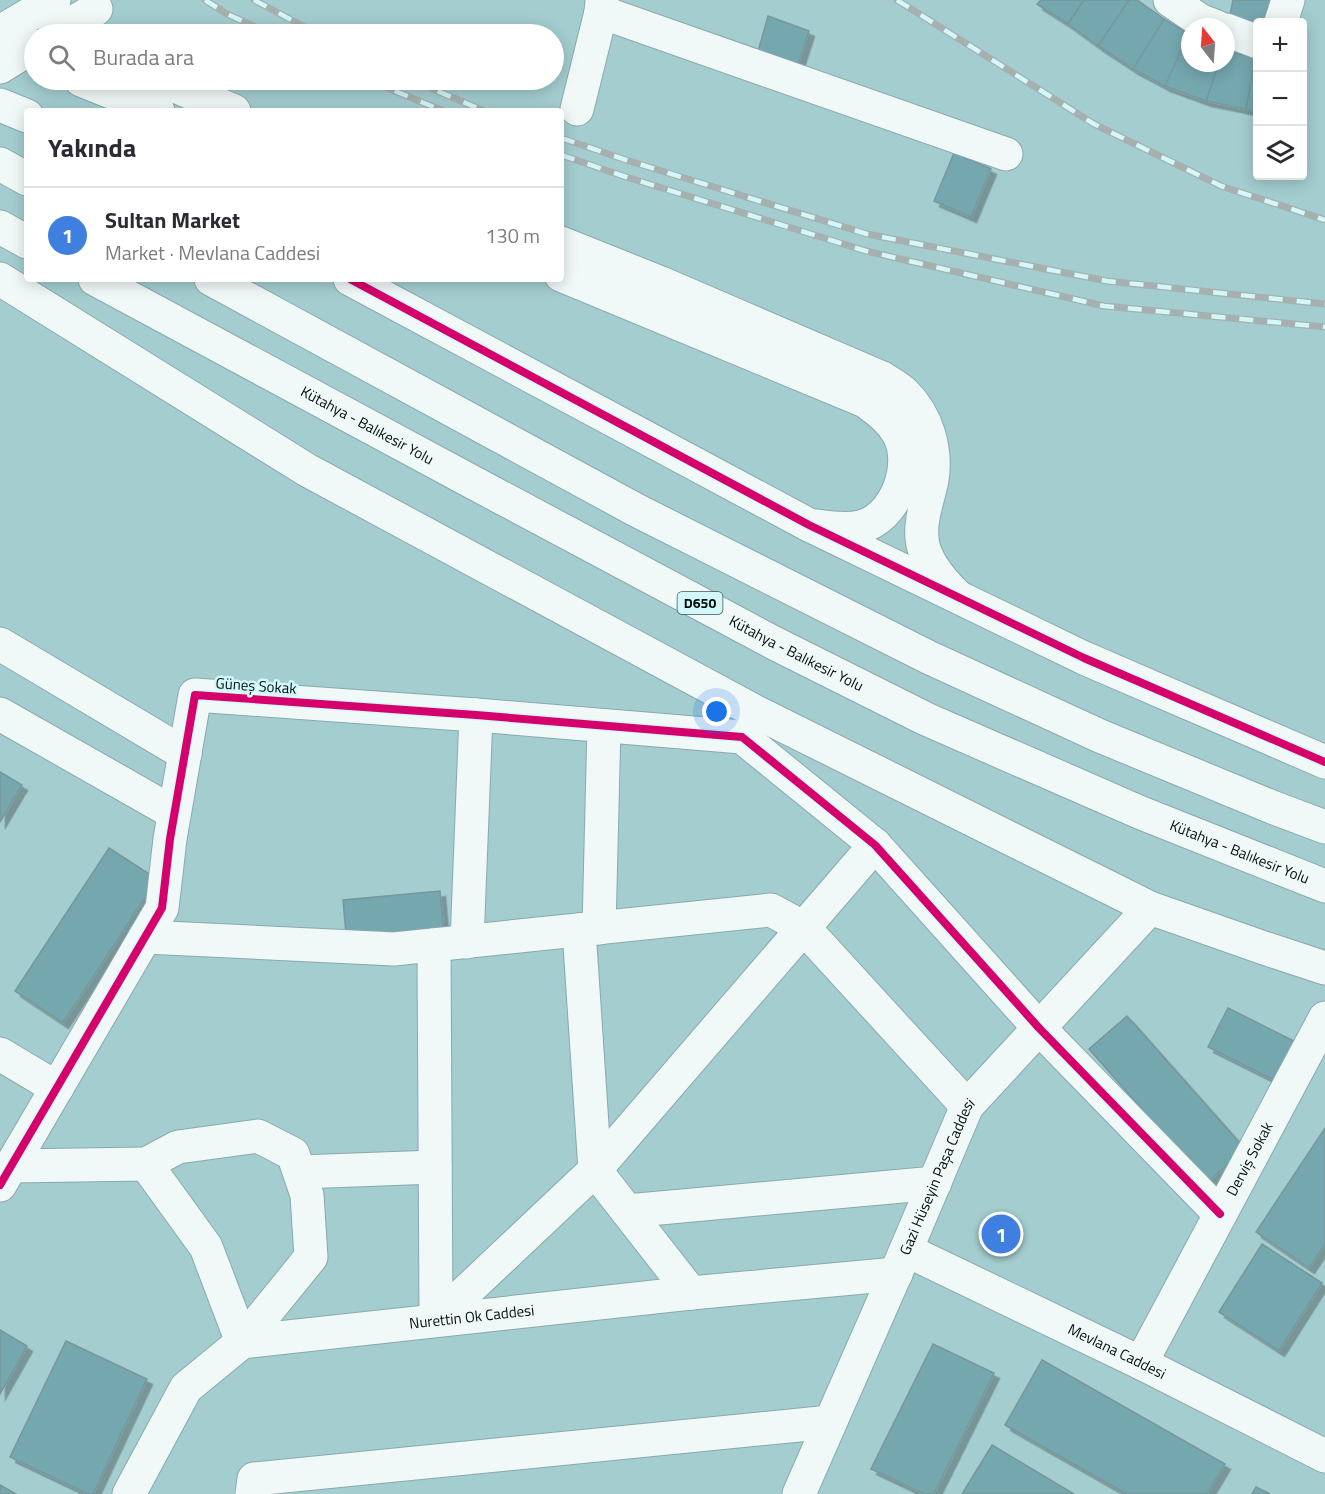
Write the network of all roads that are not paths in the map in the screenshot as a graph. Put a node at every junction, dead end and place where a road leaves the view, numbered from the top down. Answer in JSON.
{"nodes":[{"id":1,"x":1170,"y":0,"type":"edge"},
{"id":2,"x":1288,"y":0,"type":"edge"},
{"id":3,"x":602,"y":6,"type":"edge"},
{"id":4,"x":100,"y":11,"type":"edge"},
{"id":5,"x":34,"y":17,"type":"edge"},
{"id":6,"x":1197,"y":18,"type":"edge"},
{"id":7,"x":1282,"y":18,"type":"edge"},
{"id":8,"x":1235,"y":33,"type":"edge"},
{"id":9,"x":1253,"y":40,"type":"edge"},
{"id":10,"x":106,"y":90,"type":"edge"},
{"id":11,"x":185,"y":90,"type":"edge"},
{"id":12,"x":0,"y":105,"type":"edge"},
{"id":13,"x":151,"y":108,"type":"edge"},
{"id":14,"x":227,"y":108,"type":"edge"},
{"id":15,"x":577,"y":109,"type":"dead end"},
{"id":16,"x":24,"y":115,"type":"edge"},
{"id":17,"x":1006,"y":154,"type":"dead end"},
{"id":18,"x":0,"y":164,"type":"edge"},
{"id":19,"x":24,"y":176,"type":"edge"},
{"id":20,"x":0,"y":227,"type":"edge"},
{"id":21,"x":24,"y":240,"type":"edge"},
{"id":22,"x":564,"y":245,"type":"edge"},
{"id":23,"x":564,"y":276,"type":"edge"},
{"id":24,"x":0,"y":279,"type":"edge"},
{"id":25,"x":101,"y":282,"type":"edge"},
{"id":26,"x":218,"y":282,"type":"edge"},
{"id":27,"x":356,"y":282,"type":"edge"},
{"id":28,"x":655,"y":297,"type":"junction"},
{"id":29,"x":809,"y":525,"type":"junction"},
{"id":30,"x":955,"y":594,"type":"junction"},
{"id":31,"x":0,"y":644,"type":"edge"},
{"id":32,"x":0,"y":714,"type":"edge"},
{"id":33,"x":476,"y":715,"type":"junction"},
{"id":34,"x":604,"y":726,"type":"junction"},
{"id":35,"x":185,"y":754,"type":"junction"},
{"id":36,"x":1325,"y":762,"type":"edge"},
{"id":37,"x":174,"y":813,"type":"junction"},
{"id":38,"x":1325,"y":826,"type":"edge"},
{"id":39,"x":875,"y":845,"type":"junction"},
{"id":40,"x":1325,"y":886,"type":"edge"},
{"id":41,"x":1150,"y":908,"type":"junction"},
{"id":42,"x":804,"y":928,"type":"junction"},
{"id":43,"x":589,"y":929,"type":"junction"},
{"id":44,"x":145,"y":937,"type":"junction"},
{"id":45,"x":467,"y":942,"type":"junction"},
{"id":46,"x":434,"y":945,"type":"junction"},
{"id":47,"x":1325,"y":968,"type":"edge"},
{"id":48,"x":1325,"y":1018,"type":"edge"},
{"id":49,"x":1039,"y":1028,"type":"junction"},
{"id":50,"x":0,"y":1054,"type":"edge"},
{"id":51,"x":57,"y":1088,"type":"junction"},
{"id":52,"x":967,"y":1106,"type":"junction"},
{"id":53,"x":146,"y":1164,"type":"junction"},
{"id":54,"x":435,"y":1167,"type":"junction"},
{"id":55,"x":595,"y":1170,"type":"junction"},
{"id":56,"x":300,"y":1172,"type":"junction"},
{"id":57,"x":6,"y":1175,"type":"edge"},
{"id":58,"x":935,"y":1183,"type":"junction"},
{"id":59,"x":627,"y":1211,"type":"junction"},
{"id":60,"x":1220,"y":1214,"type":"junction"},
{"id":61,"x":901,"y":1262,"type":"junction"},
{"id":62,"x":691,"y":1293,"type":"junction"},
{"id":63,"x":436,"y":1320,"type":"junction"},
{"id":64,"x":242,"y":1342,"type":"junction"},
{"id":65,"x":1141,"y":1363,"type":"junction"},
{"id":66,"x":830,"y":1422,"type":"junction"},
{"id":67,"x":1325,"y":1456,"type":"edge"},
{"id":68,"x":807,"y":1491,"type":"edge"},
{"id":69,"x":129,"y":1494,"type":"edge"},
{"id":70,"x":252,"y":1494,"type":"edge"}],
"edges":[{"from":1,"to":6,"type":"main road"},
{"from":2,"to":7,"type":"main road"},
{"from":3,"to":15,"type":"main road"},
{"from":3,"to":17,"type":"main road"},
{"from":4,"to":5,"type":"main road"},
{"from":8,"to":9,"type":"main road"},
{"from":10,"to":13,"type":"main road"},
{"from":11,"to":14,"type":"main road"},
{"from":12,"to":16,"type":"main road"},
{"from":18,"to":19,"type":"main road"},
{"from":20,"to":21,"type":"main road"},
{"from":22,"to":28,"type":"main road"},
{"from":23,"to":28,"type":"main road"},
{"from":24,"to":41,"type":"main road"},
{"from":25,"to":40,"type":"main road","name":"Kütahya - Balıkesir Yolu","number":"D650"},
{"from":26,"to":38,"type":"main road"},
{"from":27,"to":29,"type":"main road"},
{"from":28,"to":29,"type":"main road"},
{"from":28,"to":30,"type":"main road"},
{"from":29,"to":30,"type":"main road"},
{"from":30,"to":36,"type":"main road"},
{"from":31,"to":35,"type":"main road"},
{"from":32,"to":37,"type":"main road"},
{"from":33,"to":34,"type":"main road","name":"Güneş Sokak"},
{"from":33,"to":35,"type":"main road","name":"Güneş Sokak"},
{"from":33,"to":45,"type":"main road"},
{"from":34,"to":39,"type":"main road","name":"Güneş Sokak"},
{"from":34,"to":43,"type":"main road"},
{"from":35,"to":37,"type":"main road","name":"Güneş Sokak"},
{"from":37,"to":44,"type":"main road","name":"Güneş Sokak"},
{"from":39,"to":42,"type":"main road"},
{"from":39,"to":49,"type":"main road"},
{"from":41,"to":47,"type":"main road"},
{"from":41,"to":49,"type":"main road","name":"Gazi Hüseyin Paşa Caddesi"},
{"from":42,"to":43,"type":"main road"},
{"from":42,"to":52,"type":"main road"},
{"from":42,"to":55,"type":"main road"},
{"from":43,"to":45,"type":"main road"},
{"from":43,"to":55,"type":"main road"},
{"from":44,"to":46,"type":"main road"},
{"from":44,"to":51,"type":"main road","name":"Güneş Sokak"},
{"from":45,"to":46,"type":"main road"},
{"from":46,"to":54,"type":"main road"},
{"from":48,"to":60,"type":"main road","name":"Derviş Sokak"},
{"from":49,"to":52,"type":"main road","name":"Gazi Hüseyin Paşa Caddesi"},
{"from":49,"to":60,"type":"main road"},
{"from":50,"to":51,"type":"main road"},
{"from":51,"to":57,"type":"main road","name":"Güneş Sokak"},
{"from":52,"to":58,"type":"main road","name":"Gazi Hüseyin Paşa Caddesi"},
{"from":53,"to":56,"type":"main road"},
{"from":53,"to":57,"type":"main road"},
{"from":53,"to":64,"type":"main road"},
{"from":54,"to":56,"type":"main road"},
{"from":54,"to":63,"type":"main road"},
{"from":55,"to":59,"type":"main road"},
{"from":55,"to":63,"type":"main road"},
{"from":56,"to":64,"type":"main road"},
{"from":58,"to":59,"type":"main road"},
{"from":58,"to":61,"type":"main road","name":"Gazi Hüseyin Paşa Caddesi"},
{"from":59,"to":62,"type":"main road"},
{"from":60,"to":65,"type":"main road","name":"Derviş Sokak"},
{"from":61,"to":62,"type":"main road","name":"Nurettin Ok Caddesi"},
{"from":61,"to":65,"type":"main road","name":"Mevlana Caddesi"},
{"from":61,"to":66,"type":"main road","name":"Gazi Hüseyin Paşa Caddesi"},
{"from":62,"to":63,"type":"main road","name":"Nurettin Ok Caddesi"},
{"from":63,"to":64,"type":"main road","name":"Nurettin Ok Caddesi"},
{"from":64,"to":69,"type":"main road"},
{"from":65,"to":67,"type":"main road","name":"Mevlana Caddesi"},
{"from":66,"to":68,"type":"main road","name":"Gazi Hüseyin Paşa Caddesi"},
{"from":66,"to":70,"type":"main road"}]}
